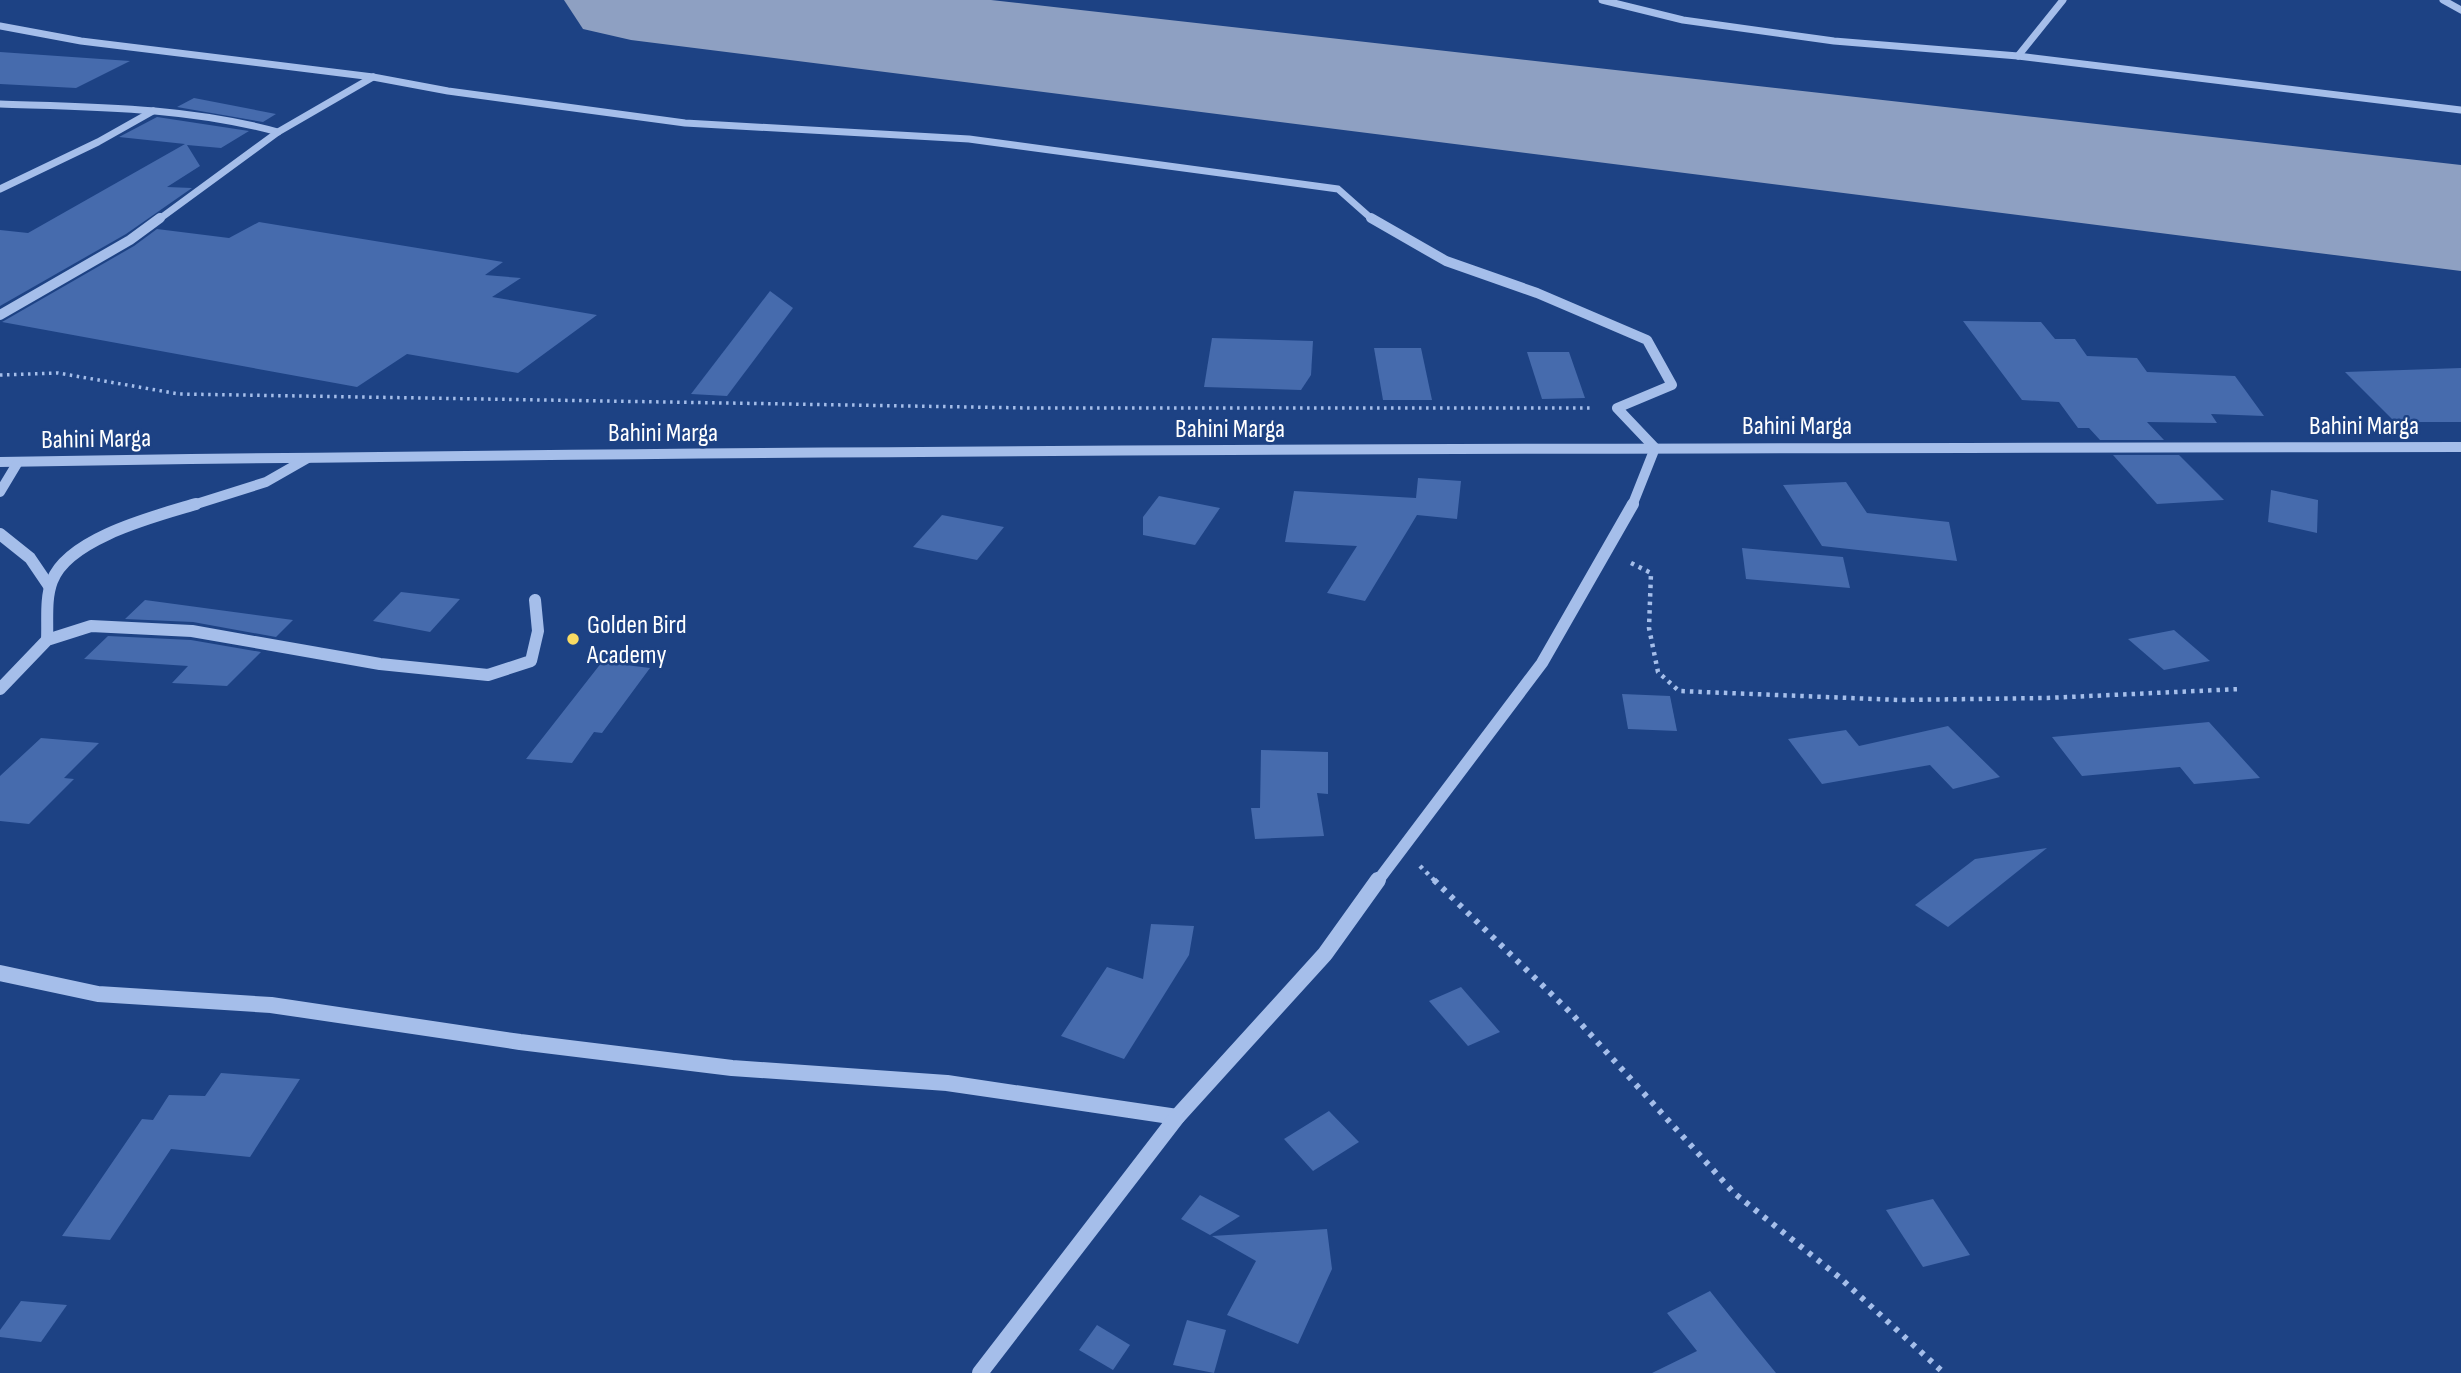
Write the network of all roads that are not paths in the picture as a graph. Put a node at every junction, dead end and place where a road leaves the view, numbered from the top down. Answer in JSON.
{"nodes":[{"id":1,"x":1602,"y":0,"type":"edge"},
{"id":2,"x":2063,"y":0,"type":"edge"},
{"id":3,"x":2443,"y":0,"type":"edge"},
{"id":4,"x":2461,"y":10,"type":"edge"},
{"id":5,"x":0,"y":26,"type":"edge"},
{"id":6,"x":2018,"y":56,"type":"junction"},
{"id":7,"x":373,"y":77,"type":"junction"},
{"id":8,"x":0,"y":104,"type":"edge"},
{"id":9,"x":2461,"y":110,"type":"edge"},
{"id":10,"x":153,"y":111,"type":"junction"},
{"id":11,"x":278,"y":132,"type":"junction"},
{"id":12,"x":0,"y":189,"type":"edge"},
{"id":13,"x":0,"y":315,"type":"edge"},
{"id":14,"x":2461,"y":447,"type":"edge"},
{"id":15,"x":1655,"y":448,"type":"junction"},
{"id":16,"x":308,"y":457,"type":"junction"},
{"id":17,"x":0,"y":462,"type":"edge"},
{"id":18,"x":18,"y":462,"type":"junction"},
{"id":19,"x":0,"y":492,"type":"edge"},
{"id":20,"x":0,"y":534,"type":"edge"},
{"id":21,"x":49,"y":586,"type":"junction"},
{"id":22,"x":534,"y":600,"type":"dead end"},
{"id":23,"x":47,"y":640,"type":"junction"},
{"id":24,"x":0,"y":689,"type":"edge"},
{"id":25,"x":0,"y":973,"type":"edge"},
{"id":26,"x":1177,"y":1117,"type":"junction"},
{"id":27,"x":980,"y":1373,"type":"edge"}],
"edges":[{"from":1,"to":6,"type":"street"},
{"from":2,"to":6,"type":"street"},
{"from":3,"to":4,"type":"street"},
{"from":5,"to":7,"type":"street"},
{"from":6,"to":9,"type":"street"},
{"from":7,"to":11,"type":"street"},
{"from":7,"to":15,"type":"street"},
{"from":8,"to":10,"type":"street"},
{"from":10,"to":11,"type":"street"},
{"from":10,"to":12,"type":"street"},
{"from":11,"to":13,"type":"street"},
{"from":14,"to":15,"type":"street","name":"Bahini Marga"},
{"from":15,"to":16,"type":"street","name":"Bahini Marga"},
{"from":15,"to":26,"type":"street"},
{"from":16,"to":18,"type":"street","name":"Bahini Marga"},
{"from":16,"to":21,"type":"street"},
{"from":17,"to":18,"type":"street","name":"Bahini Marga"},
{"from":18,"to":19,"type":"street"},
{"from":20,"to":21,"type":"street"},
{"from":21,"to":23,"type":"street"},
{"from":22,"to":23,"type":"street"},
{"from":23,"to":24,"type":"street"},
{"from":25,"to":26,"type":"street"},
{"from":26,"to":27,"type":"street"}]}
